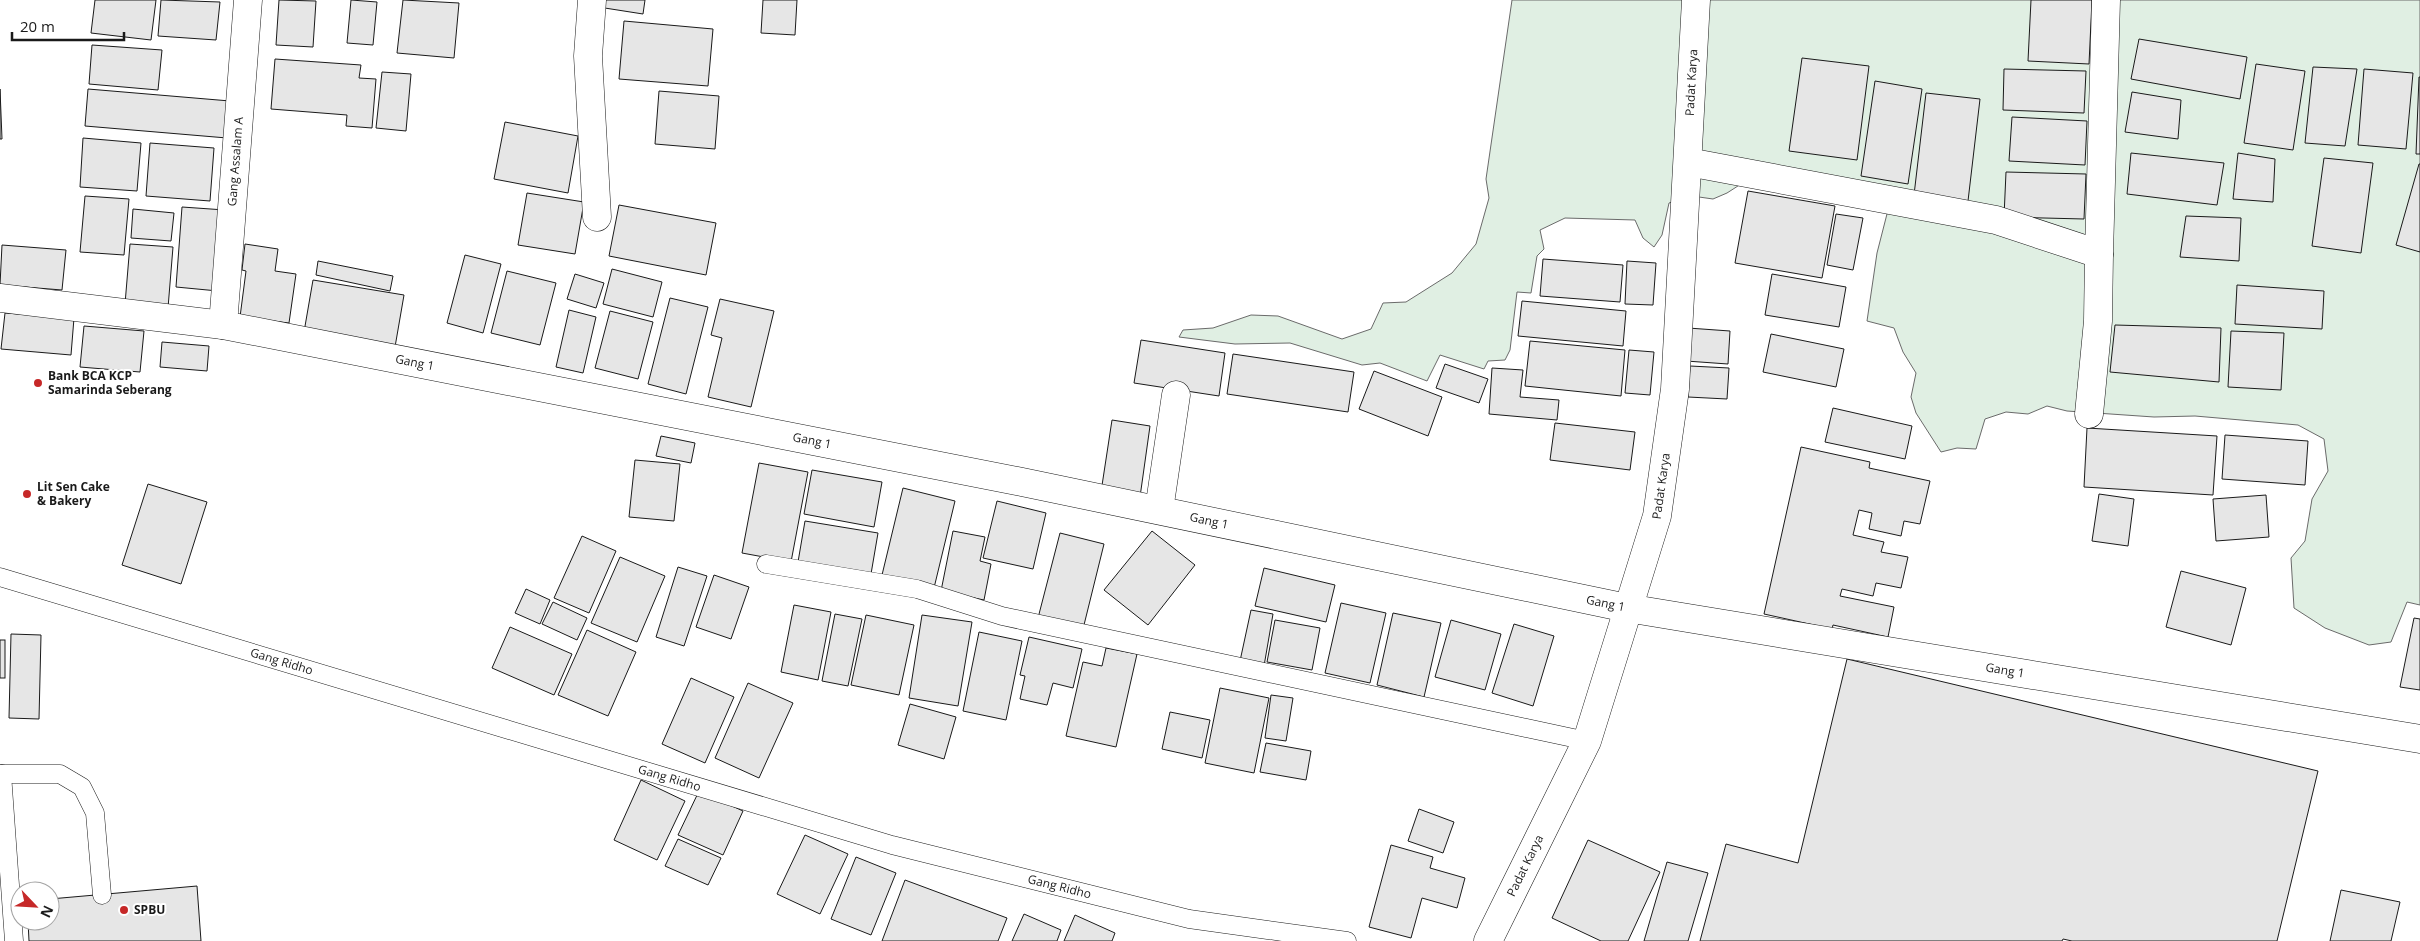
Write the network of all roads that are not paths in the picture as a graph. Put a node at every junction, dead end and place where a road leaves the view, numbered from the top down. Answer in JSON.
{"nodes":[{"id":1,"x":248,"y":0,"type":"edge"},
{"id":2,"x":592,"y":0,"type":"edge"},
{"id":3,"x":1696,"y":0,"type":"edge"},
{"id":4,"x":2106,"y":0,"type":"edge"},
{"id":5,"x":1688,"y":162,"type":"junction"},
{"id":6,"x":596,"y":217,"type":"dead end"},
{"id":7,"x":2099,"y":254,"type":"junction"},
{"id":8,"x":0,"y":298,"type":"edge"},
{"id":9,"x":223,"y":324,"type":"junction"},
{"id":10,"x":1176,"y":395,"type":"dead end"},
{"id":11,"x":2089,"y":414,"type":"dead end"},
{"id":12,"x":1159,"y":510,"type":"junction"},
{"id":13,"x":766,"y":564,"type":"dead end"},
{"id":14,"x":0,"y":576,"type":"edge"},
{"id":15,"x":1627,"y":608,"type":"junction"},
{"id":16,"x":2420,"y":739,"type":"edge"},
{"id":17,"x":1587,"y":741,"type":"junction"},
{"id":18,"x":1,"y":774,"type":"edge"},
{"id":19,"x":102,"y":894,"type":"dead end"},
{"id":20,"x":14,"y":941,"type":"edge"},
{"id":21,"x":1347,"y":941,"type":"edge"},
{"id":22,"x":1488,"y":941,"type":"edge"}],
"edges":[{"from":1,"to":9,"type":"street","name":"Gang Assalam A"},
{"from":2,"to":6,"type":"street"},
{"from":3,"to":5,"type":"street","name":"Padat Karya"},
{"from":4,"to":7,"type":"street"},
{"from":5,"to":7,"type":"street"},
{"from":5,"to":15,"type":"street","name":"Padat Karya"},
{"from":7,"to":11,"type":"street"},
{"from":8,"to":9,"type":"street","name":"Gang 1"},
{"from":9,"to":12,"type":"street","name":"Gang 1"},
{"from":10,"to":12,"type":"street"},
{"from":12,"to":15,"type":"street","name":"Gang 1"},
{"from":13,"to":17,"type":"lane"},
{"from":14,"to":21,"type":"lane","name":"Gang Ridho"},
{"from":15,"to":16,"type":"street","name":"Gang 1"},
{"from":15,"to":17,"type":"street","name":"Padat Karya"},
{"from":17,"to":22,"type":"street","name":"Padat Karya"},
{"from":18,"to":19,"type":"lane"},
{"from":18,"to":20,"type":"lane"}]}
